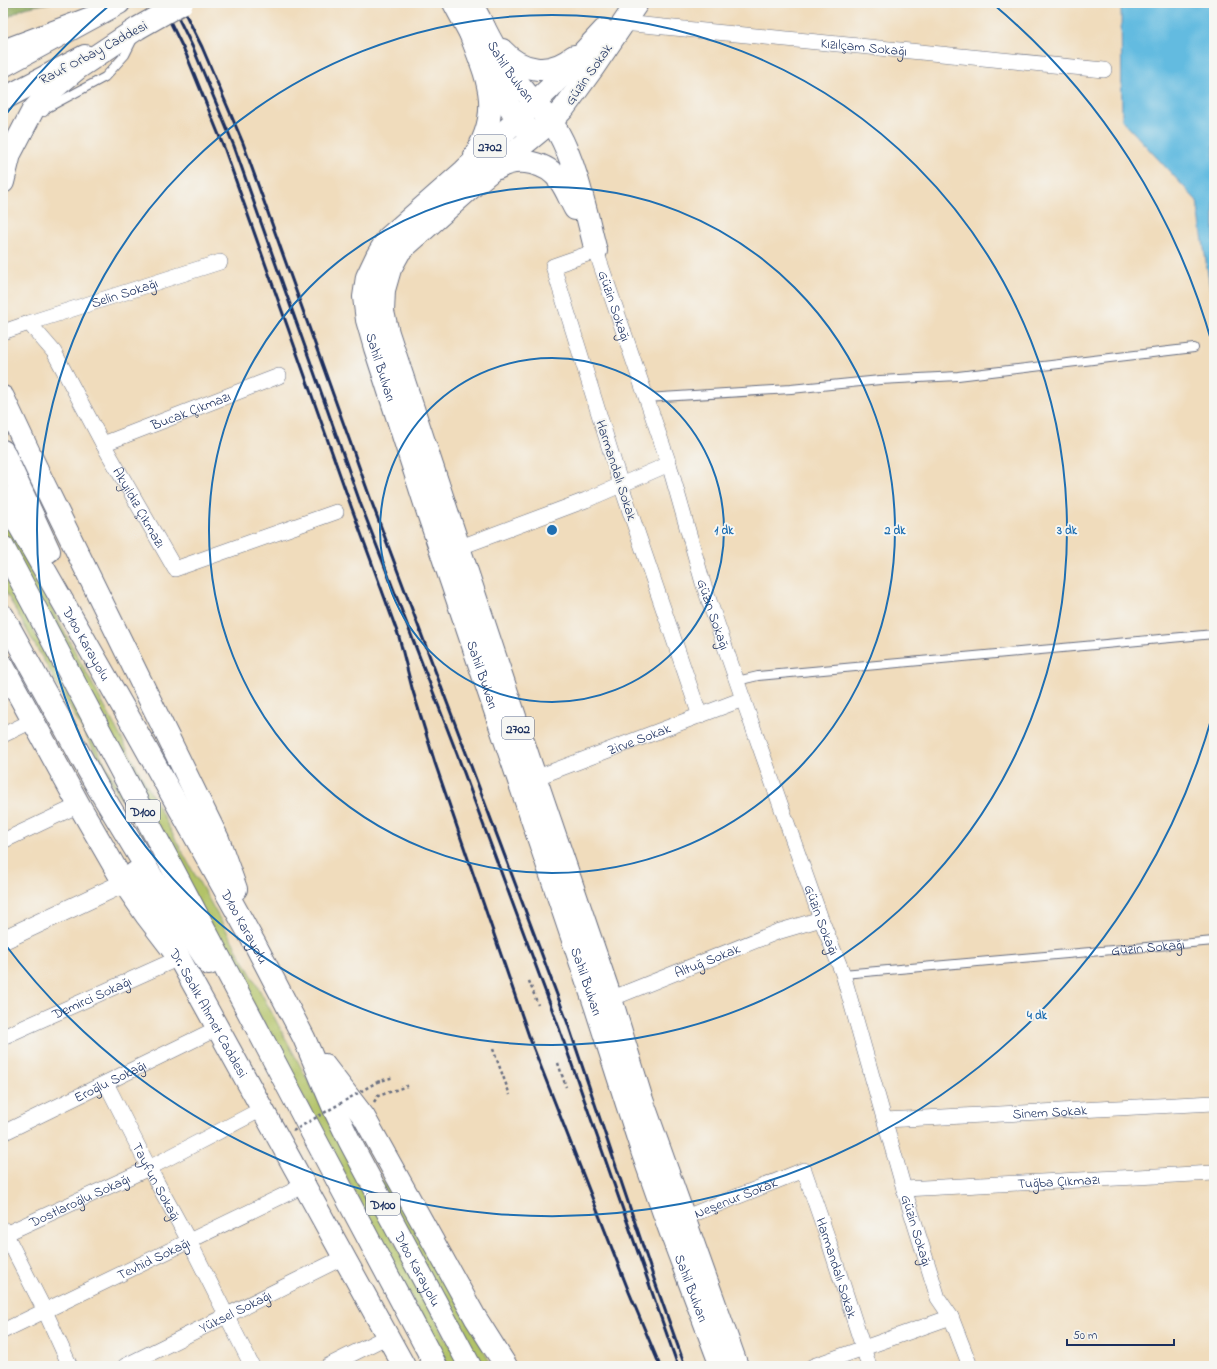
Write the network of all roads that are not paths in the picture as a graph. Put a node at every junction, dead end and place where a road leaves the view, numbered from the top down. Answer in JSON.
{"nodes":[{"id":1,"x":118,"y":3,"type":"edge"},
{"id":2,"x":182,"y":3,"type":"edge"},
{"id":3,"x":454,"y":3,"type":"edge"},
{"id":4,"x":471,"y":3,"type":"edge"},
{"id":5,"x":631,"y":3,"type":"edge"},
{"id":6,"x":637,"y":3,"type":"edge"},
{"id":7,"x":88,"y":19,"type":"junction"},
{"id":8,"x":614,"y":27,"type":"junction"},
{"id":9,"x":138,"y":28,"type":"junction"},
{"id":10,"x":477,"y":30,"type":"junction"},
{"id":11,"x":3,"y":51,"type":"edge"},
{"id":12,"x":3,"y":66,"type":"edge"},
{"id":13,"x":1104,"y":70,"type":"dead end"},
{"id":14,"x":3,"y":100,"type":"edge"},
{"id":15,"x":535,"y":103,"type":"junction"},
{"id":16,"x":517,"y":120,"type":"junction"},
{"id":17,"x":551,"y":122,"type":"junction"},
{"id":18,"x":532,"y":139,"type":"joint"},
{"id":19,"x":464,"y":171,"type":"junction"},
{"id":20,"x":488,"y":174,"type":"junction"},
{"id":21,"x":3,"y":182,"type":"edge"},
{"id":22,"x":596,"y":252,"type":"junction"},
{"id":23,"x":220,"y":262,"type":"dead end"},
{"id":24,"x":29,"y":323,"type":"junction"},
{"id":25,"x":3,"y":332,"type":"edge"},
{"id":26,"x":1194,"y":348,"type":"dead end"},
{"id":27,"x":279,"y":376,"type":"dead end"},
{"id":28,"x":3,"y":397,"type":"edge"},
{"id":29,"x":646,"y":398,"type":"junction"},
{"id":30,"x":102,"y":444,"type":"junction"},
{"id":31,"x":3,"y":451,"type":"edge"},
{"id":32,"x":669,"y":464,"type":"junction"},
{"id":33,"x":621,"y":485,"type":"junction"},
{"id":34,"x":3,"y":496,"type":"edge"},
{"id":35,"x":336,"y":512,"type":"dead end"},
{"id":36,"x":429,"y":516,"type":"junction"},
{"id":37,"x":3,"y":547,"type":"edge"},
{"id":38,"x":458,"y":548,"type":"junction"},
{"id":39,"x":3,"y":616,"type":"edge"},
{"id":40,"x":1214,"y":634,"type":"edge"},
{"id":41,"x":3,"y":666,"type":"edge"},
{"id":42,"x":737,"y":681,"type":"junction"},
{"id":43,"x":743,"y":699,"type":"junction"},
{"id":44,"x":123,"y":707,"type":"junction"},
{"id":45,"x":700,"y":716,"type":"junction"},
{"id":46,"x":32,"y":721,"type":"junction"},
{"id":47,"x":3,"y":735,"type":"edge"},
{"id":48,"x":535,"y":778,"type":"junction"},
{"id":49,"x":97,"y":786,"type":"junction"},
{"id":50,"x":79,"y":805,"type":"junction"},
{"id":51,"x":3,"y":841,"type":"edge"},
{"id":52,"x":124,"y":883,"type":"junction"},
{"id":53,"x":821,"y":919,"type":"junction"},
{"id":54,"x":3,"y":940,"type":"edge"},
{"id":55,"x":1214,"y":941,"type":"edge"},
{"id":56,"x":256,"y":946,"type":"junction"},
{"id":57,"x":179,"y":958,"type":"junction"},
{"id":58,"x":843,"y":974,"type":"junction"},
{"id":59,"x":603,"y":1002,"type":"junction"},
{"id":60,"x":218,"y":1028,"type":"junction"},
{"id":61,"x":3,"y":1037,"type":"edge"},
{"id":62,"x":304,"y":1038,"type":"junction"},
{"id":63,"x":282,"y":1075,"type":"junction"},
{"id":64,"x":106,"y":1083,"type":"junction"},
{"id":65,"x":1214,"y":1103,"type":"edge"},
{"id":66,"x":262,"y":1109,"type":"junction"},
{"id":67,"x":885,"y":1120,"type":"junction"},
{"id":68,"x":3,"y":1133,"type":"edge"},
{"id":69,"x":149,"y":1168,"type":"junction"},
{"id":70,"x":804,"y":1170,"type":"joint"},
{"id":71,"x":1214,"y":1173,"type":"edge"},
{"id":72,"x":304,"y":1185,"type":"junction"},
{"id":73,"x":904,"y":1189,"type":"junction"},
{"id":74,"x":676,"y":1221,"type":"junction"},
{"id":75,"x":4,"y":1233,"type":"edge"},
{"id":76,"x":189,"y":1241,"type":"junction"},
{"id":77,"x":344,"y":1257,"type":"junction"},
{"id":78,"x":45,"y":1311,"type":"junction"},
{"id":79,"x":226,"y":1316,"type":"junction"},
{"id":80,"x":950,"y":1317,"type":"junction"},
{"id":81,"x":3,"y":1331,"type":"edge"},
{"id":82,"x":388,"y":1336,"type":"junction"},
{"id":83,"x":863,"y":1348,"type":"junction"},
{"id":84,"x":70,"y":1366,"type":"edge"},
{"id":85,"x":125,"y":1366,"type":"edge"},
{"id":86,"x":252,"y":1366,"type":"edge"},
{"id":87,"x":328,"y":1366,"type":"edge"},
{"id":88,"x":404,"y":1366,"type":"edge"},
{"id":89,"x":435,"y":1366,"type":"edge"},
{"id":90,"x":470,"y":1366,"type":"edge"},
{"id":91,"x":506,"y":1366,"type":"edge"},
{"id":92,"x":721,"y":1366,"type":"edge"},
{"id":93,"x":737,"y":1366,"type":"edge"},
{"id":94,"x":813,"y":1366,"type":"edge"},
{"id":95,"x":869,"y":1366,"type":"edge"},
{"id":96,"x":970,"y":1366,"type":"edge"}],
"edges":[{"from":1,"to":7,"type":"main road"},
{"from":2,"to":9,"type":"main road","name":"Rauf Orbay Caddesi","bridge":true},
{"from":3,"to":10,"type":"main road","name":"Sahil Bulvarı"},
{"from":4,"to":10,"type":"main road","name":"Sahil Bulvarı"},
{"from":5,"to":8,"type":"main road"},
{"from":6,"to":8,"type":"main road","name":"Güzin Sokak"},
{"from":7,"to":11,"type":"main road"},
{"from":7,"to":12,"type":"main road"},
{"from":8,"to":10,"type":"main road"},
{"from":8,"to":13,"type":"street","name":"Kızılçam Sokağı"},
{"from":8,"to":15,"type":"main road"},
{"from":8,"to":17,"type":"main road","name":"Güzin Sokak"},
{"from":9,"to":14,"type":"main road","name":"Rauf Orbay Caddesi"},
{"from":9,"to":21,"type":"main road"},
{"from":10,"to":15,"type":"main road","name":"Sahil Bulvarı"},
{"from":10,"to":16,"type":"main road","name":"Sahil Bulvarı"},
{"from":10,"to":19,"type":"main road"},
{"from":15,"to":16,"type":"main road"},
{"from":15,"to":17,"type":"main road","name":"Sahil Bulvarı"},
{"from":16,"to":17,"type":"main road","name":"Sahil Bulvarı"},
{"from":16,"to":19,"type":"main road","name":"Sahil Bulvarı","number":"2702"},
{"from":17,"to":18,"type":"main road","name":"Güzin Sokak"},
{"from":17,"to":22,"type":"main road"},
{"from":18,"to":20,"type":"main road","name":"Sahil Bulvarı","number":"2702"},
{"from":19,"to":36,"type":"main road","name":"Sahil Bulvarı","number":"2702"},
{"from":20,"to":22,"type":"main road"},
{"from":20,"to":38,"type":"main road","name":"Sahil Bulvarı","number":"2702"},
{"from":22,"to":29,"type":"street","name":"Güzin Sokağı"},
{"from":22,"to":33,"type":"street","name":"Harmandalı Sokak"},
{"from":23,"to":24,"type":"street","name":"Selin Sokağı"},
{"from":24,"to":25,"type":"street"},
{"from":24,"to":30,"type":"street","name":"Akyıldız Çıkmazı"},
{"from":26,"to":29,"type":"lane"},
{"from":27,"to":30,"type":"street","name":"Bucak Çıkmazı"},
{"from":28,"to":56,"type":"main road"},
{"from":29,"to":32,"type":"street","name":"Güzin Sokağı"},
{"from":30,"to":35,"type":"street","name":"Akyıldız Çıkmazı"},
{"from":31,"to":44,"type":"main road"},
{"from":32,"to":33,"type":"street"},
{"from":32,"to":42,"type":"street","name":"Güzin Sokağı"},
{"from":33,"to":38,"type":"street"},
{"from":33,"to":45,"type":"street","name":"Harmandalı Sokak"},
{"from":34,"to":44,"type":"main road","name":"D100 Karayolu","number":"D100"},
{"from":36,"to":38,"type":"street"},
{"from":36,"to":59,"type":"main road","name":"Sahil Bulvarı","number":"2702"},
{"from":37,"to":63,"type":"main road","name":"D100 Karayolu","number":"D100"},
{"from":38,"to":48,"type":"main road","name":"Sahil Bulvarı","number":"2702"},
{"from":39,"to":49,"type":"main road"},
{"from":40,"to":42,"type":"lane"},
{"from":41,"to":46,"type":"main road","name":"Dr. Sadık Ahmet Caddesi"},
{"from":42,"to":43,"type":"street","name":"Güzin Sokağı"},
{"from":43,"to":45,"type":"street","name":"Zirve Sokak"},
{"from":43,"to":53,"type":"street","name":"Güzin Sokağı"},
{"from":44,"to":56,"type":"main road","name":"D100 Karayolu","number":"D100"},
{"from":45,"to":48,"type":"street","name":"Zirve Sokak"},
{"from":46,"to":47,"type":"street"},
{"from":46,"to":50,"type":"main road","name":"Dr. Sadık Ahmet Caddesi"},
{"from":48,"to":59,"type":"main road","name":"Sahil Bulvarı","number":"2702"},
{"from":49,"to":57,"type":"main road"},
{"from":49,"to":63,"type":"main road"},
{"from":50,"to":51,"type":"street"},
{"from":50,"to":52,"type":"main road","name":"Dr. Sadık Ahmet Caddesi"},
{"from":52,"to":54,"type":"street"},
{"from":52,"to":57,"type":"main road","name":"Dr. Sadık Ahmet Caddesi"},
{"from":53,"to":58,"type":"street","name":"Güzin Sokağı"},
{"from":53,"to":59,"type":"street","name":"Altuğ Sokak"},
{"from":55,"to":58,"type":"lane","name":"Güzin Sokağı"},
{"from":56,"to":62,"type":"main road","name":"D100 Karayolu","number":"D100"},
{"from":57,"to":60,"type":"main road","name":"Dr. Sadık Ahmet Caddesi"},
{"from":57,"to":61,"type":"street","name":"Demirci Sokağı"},
{"from":58,"to":67,"type":"street","name":"Güzin Sokağı"},
{"from":59,"to":74,"type":"main road","name":"Sahil Bulvarı","number":"2702"},
{"from":60,"to":64,"type":"street","name":"Eroğlu Sokağı"},
{"from":60,"to":66,"type":"main road","name":"Dr. Sadık Ahmet Caddesi"},
{"from":62,"to":90,"type":"main road","name":"D100 Karayolu","number":"D100"},
{"from":62,"to":91,"type":"main road"},
{"from":63,"to":89,"type":"main road","name":"D100 Karayolu","number":"D100"},
{"from":64,"to":68,"type":"street","name":"Eroğlu Sokağı"},
{"from":64,"to":69,"type":"street","name":"Tayfun Sokağı"},
{"from":65,"to":67,"type":"street","name":"Sinem Sokak"},
{"from":66,"to":69,"type":"street","name":"Dostlaroğlu Sokağı"},
{"from":66,"to":72,"type":"main road","name":"Dr. Sadık Ahmet Caddesi"},
{"from":67,"to":73,"type":"street","name":"Güzin Sokağı"},
{"from":69,"to":75,"type":"street","name":"Dostlaroğlu Sokağı"},
{"from":69,"to":76,"type":"street","name":"Tayfun Sokağı"},
{"from":70,"to":74,"type":"street","name":"Neşenur Sokak"},
{"from":70,"to":83,"type":"street","name":"Harmandalı Sokak"},
{"from":71,"to":73,"type":"street","name":"Tuğba Çıkmazı"},
{"from":72,"to":76,"type":"street","name":"Tevhid Sokağı"},
{"from":72,"to":77,"type":"main road","name":"Dr. Sadık Ahmet Caddesi"},
{"from":73,"to":80,"type":"street","name":"Güzin Sokağı"},
{"from":74,"to":92,"type":"main road","name":"Sahil Bulvarı","number":"2702"},
{"from":74,"to":93,"type":"main road","name":"Sahil Bulvarı","number":"2702"},
{"from":75,"to":78,"type":"street"},
{"from":76,"to":78,"type":"street","name":"Tevhid Sokağı"},
{"from":76,"to":79,"type":"street","name":"Tayfun Sokağı"},
{"from":77,"to":79,"type":"street","name":"Yüksel Sokağı"},
{"from":77,"to":82,"type":"main road","name":"Dr. Sadık Ahmet Caddesi"},
{"from":78,"to":81,"type":"street","name":"Tevhid Sokağı"},
{"from":78,"to":84,"type":"street"},
{"from":79,"to":85,"type":"street","name":"Yüksel Sokağı"},
{"from":79,"to":86,"type":"street","name":"Tayfun Sokağı"},
{"from":80,"to":83,"type":"street"},
{"from":80,"to":96,"type":"street","name":"Güzin Sokağı"},
{"from":82,"to":87,"type":"street"},
{"from":82,"to":88,"type":"main road","name":"Dr. Sadık Ahmet Caddesi"},
{"from":83,"to":94,"type":"street"},
{"from":83,"to":95,"type":"street","name":"Harmandalı Sokak"}]}
